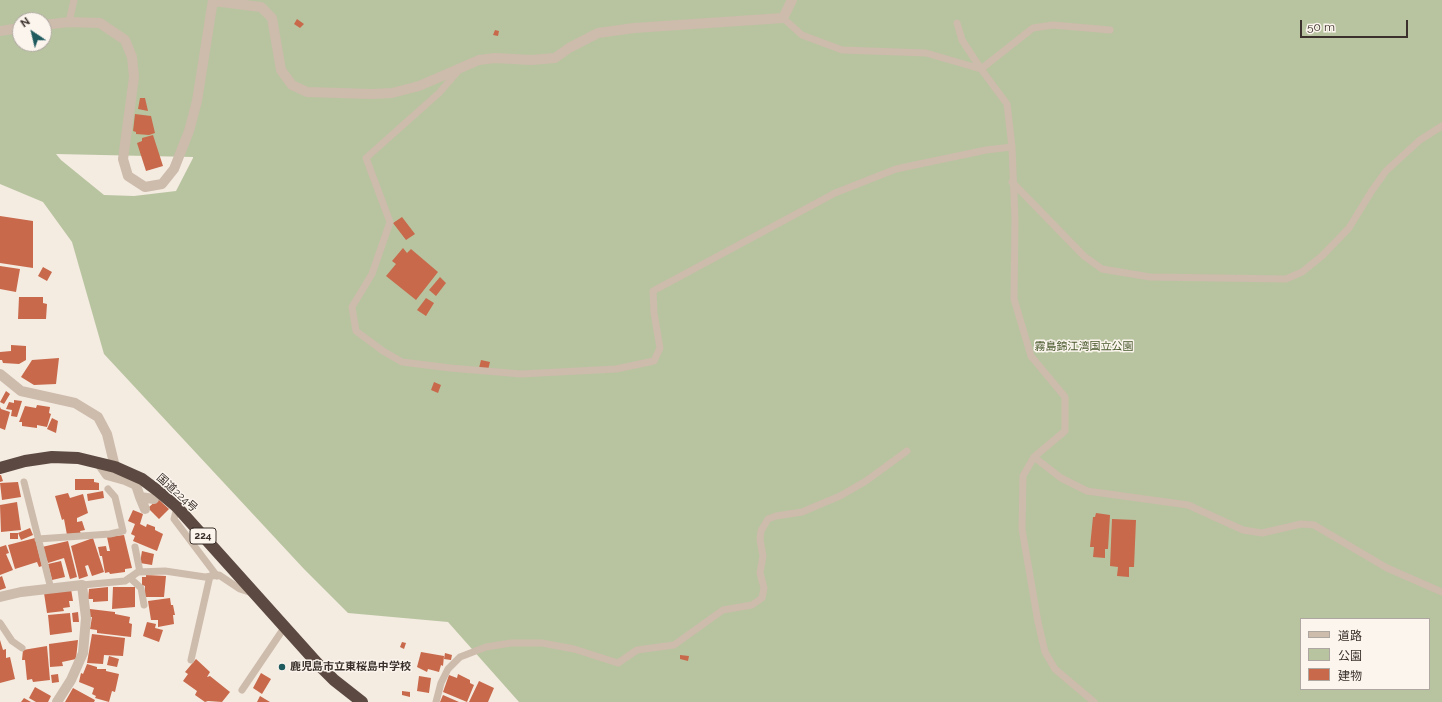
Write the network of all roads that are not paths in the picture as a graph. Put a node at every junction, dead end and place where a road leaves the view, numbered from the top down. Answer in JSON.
{"nodes":[{"id":1,"x":74,"y":0,"type":"edge"},
{"id":2,"x":792,"y":0,"type":"edge"},
{"id":3,"x":213,"y":1,"type":"edge"},
{"id":4,"x":783,"y":18,"type":"junction"},
{"id":5,"x":69,"y":22,"type":"junction"},
{"id":6,"x":957,"y":23,"type":"dead end"},
{"id":7,"x":52,"y":24,"type":"edge"},
{"id":8,"x":12,"y":29,"type":"edge"},
{"id":9,"x":1110,"y":30,"type":"dead end"},
{"id":10,"x":0,"y":31,"type":"edge"},
{"id":11,"x":460,"y":68,"type":"junction"},
{"id":12,"x":981,"y":69,"type":"junction"},
{"id":13,"x":1442,"y":126,"type":"edge"},
{"id":14,"x":1012,"y":148,"type":"junction"},
{"id":15,"x":1012,"y":182,"type":"junction"},
{"id":16,"x":0,"y":374,"type":"edge"},
{"id":17,"x":907,"y":451,"type":"dead end"},
{"id":18,"x":1034,"y":458,"type":"junction"},
{"id":19,"x":98,"y":462,"type":"junction"},
{"id":20,"x":115,"y":467,"type":"junction"},
{"id":21,"x":0,"y":468,"type":"edge"},
{"id":22,"x":24,"y":482,"type":"dead end"},
{"id":23,"x":108,"y":489,"type":"dead end"},
{"id":24,"x":140,"y":497,"type":"junction"},
{"id":25,"x":154,"y":499,"type":"dead end"},
{"id":26,"x":177,"y":507,"type":"junction"},
{"id":27,"x":146,"y":509,"type":"dead end"},
{"id":28,"x":38,"y":539,"type":"junction"},
{"id":29,"x":135,"y":546,"type":"dead end"},
{"id":30,"x":140,"y":572,"type":"junction"},
{"id":31,"x":214,"y":576,"type":"junction"},
{"id":32,"x":130,"y":578,"type":"junction"},
{"id":33,"x":82,"y":585,"type":"junction"},
{"id":34,"x":51,"y":589,"type":"junction"},
{"id":35,"x":1442,"y":592,"type":"edge"},
{"id":36,"x":256,"y":595,"type":"junction"},
{"id":37,"x":0,"y":597,"type":"edge"},
{"id":38,"x":144,"y":605,"type":"dead end"},
{"id":39,"x":0,"y":623,"type":"edge"},
{"id":40,"x":284,"y":628,"type":"junction"},
{"id":41,"x":22,"y":648,"type":"dead end"},
{"id":42,"x":191,"y":660,"type":"dead end"},
{"id":43,"x":242,"y":690,"type":"dead end"},
{"id":44,"x":57,"y":702,"type":"edge"},
{"id":45,"x":362,"y":702,"type":"edge"},
{"id":46,"x":436,"y":702,"type":"edge"},
{"id":47,"x":1094,"y":702,"type":"edge"}],
"edges":[{"from":1,"to":5,"type":"lane"},
{"from":2,"to":4,"type":"street"},
{"from":3,"to":5,"type":"street"},
{"from":3,"to":11,"type":"street"},
{"from":4,"to":11,"type":"street"},
{"from":4,"to":12,"type":"lane"},
{"from":5,"to":7,"type":"street"},
{"from":6,"to":12,"type":"lane"},
{"from":8,"to":10,"type":"street"},
{"from":9,"to":12,"type":"lane"},
{"from":11,"to":14,"type":"lane"},
{"from":12,"to":14,"type":"lane"},
{"from":13,"to":15,"type":"lane"},
{"from":14,"to":15,"type":"lane"},
{"from":15,"to":18,"type":"lane"},
{"from":16,"to":20,"type":"street"},
{"from":17,"to":46,"type":"lane"},
{"from":18,"to":35,"type":"lane"},
{"from":18,"to":47,"type":"lane"},
{"from":19,"to":20,"type":"highway","name":"国道224号","number":"224"},
{"from":19,"to":21,"type":"highway","name":"国道224号","number":"224"},
{"from":19,"to":24,"type":"street"},
{"from":20,"to":26,"type":"highway","name":"国道224号","number":"224"},
{"from":22,"to":28,"type":"lane"},
{"from":23,"to":28,"type":"lane"},
{"from":24,"to":25,"type":"street"},
{"from":24,"to":27,"type":"street"},
{"from":26,"to":31,"type":"lane"},
{"from":26,"to":36,"type":"highway","name":"国道224号","number":"224"},
{"from":28,"to":34,"type":"lane"},
{"from":29,"to":30,"type":"lane"},
{"from":30,"to":31,"type":"lane"},
{"from":30,"to":32,"type":"lane"},
{"from":31,"to":36,"type":"lane"},
{"from":31,"to":42,"type":"lane"},
{"from":32,"to":33,"type":"lane"},
{"from":32,"to":38,"type":"lane"},
{"from":33,"to":34,"type":"street"},
{"from":33,"to":44,"type":"street"},
{"from":34,"to":37,"type":"street"},
{"from":36,"to":40,"type":"highway","name":"国道224号","number":"224"},
{"from":39,"to":41,"type":"lane"},
{"from":40,"to":43,"type":"lane"},
{"from":40,"to":45,"type":"highway","name":"国道224号","number":"224"}]}
